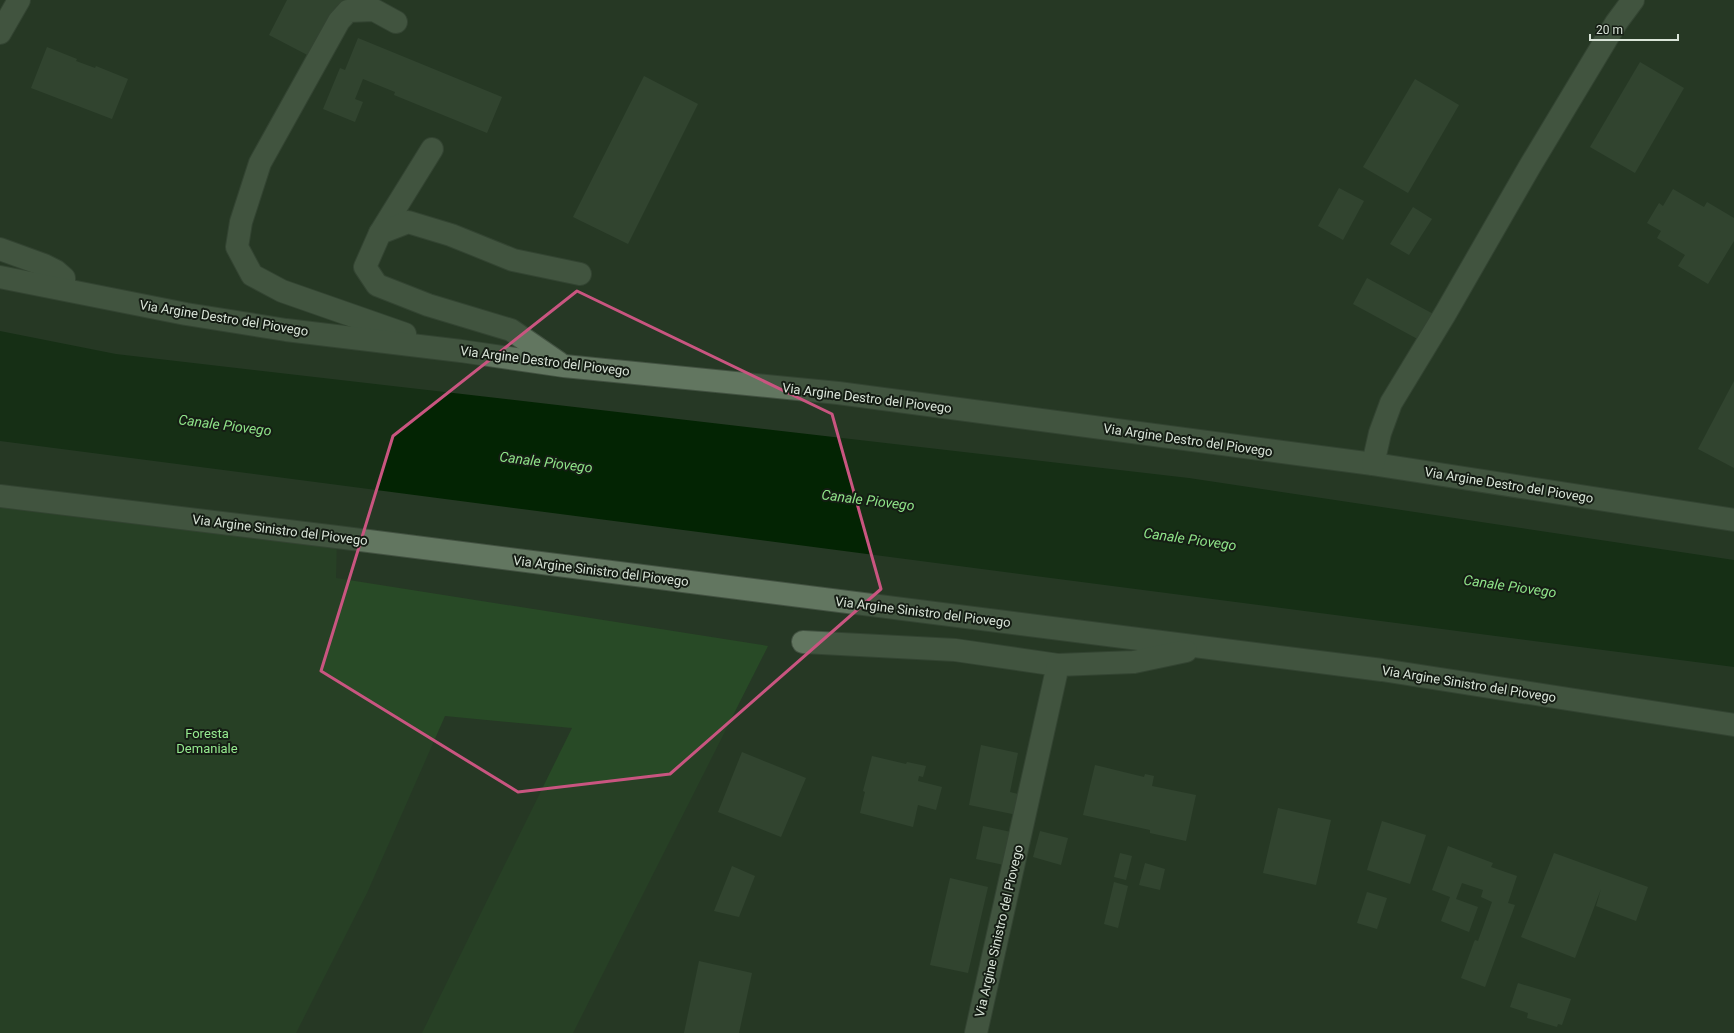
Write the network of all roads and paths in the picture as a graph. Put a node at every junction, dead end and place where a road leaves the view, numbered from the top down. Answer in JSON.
{"nodes":[{"id":1,"x":20,"y":0,"type":"edge"},
{"id":2,"x":1633,"y":0,"type":"edge"},
{"id":3,"x":396,"y":22,"type":"dead end"},
{"id":4,"x":0,"y":33,"type":"edge"},
{"id":5,"x":432,"y":149,"type":"dead end"},
{"id":6,"x":380,"y":233,"type":"junction"},
{"id":7,"x":0,"y":249,"type":"edge"},
{"id":8,"x":580,"y":274,"type":"dead end"},
{"id":9,"x":0,"y":277,"type":"edge"},
{"id":10,"x":64,"y":289,"type":"junction"},
{"id":11,"x":461,"y":351,"type":"junction"},
{"id":12,"x":564,"y":366,"type":"junction"},
{"id":13,"x":1373,"y":464,"type":"junction"},
{"id":14,"x":0,"y":496,"type":"edge"},
{"id":15,"x":1734,"y":520,"type":"edge"},
{"id":16,"x":803,"y":642,"type":"dead end"},
{"id":17,"x":1203,"y":648,"type":"junction"},
{"id":18,"x":1058,"y":665,"type":"junction"},
{"id":19,"x":1734,"y":725,"type":"edge"},
{"id":20,"x":976,"y":1033,"type":"edge"}],
"edges":[{"from":1,"to":4,"type":"street"},
{"from":2,"to":13,"type":"street"},
{"from":3,"to":11,"type":"street"},
{"from":5,"to":6,"type":"street"},
{"from":6,"to":8,"type":"street"},
{"from":6,"to":12,"type":"street"},
{"from":7,"to":10,"type":"street"},
{"from":9,"to":10,"type":"street","name":"Via Argine Destro del Piovego"},
{"from":10,"to":11,"type":"street","name":"Via Argine Destro del Piovego"},
{"from":11,"to":12,"type":"street","name":"Via Argine Destro del Piovego"},
{"from":12,"to":13,"type":"street","name":"Via Argine Destro del Piovego"},
{"from":13,"to":15,"type":"street","name":"Via Argine Destro del Piovego"},
{"from":14,"to":17,"type":"street","name":"Via Argine Sinistro del Piovego"},
{"from":16,"to":18,"type":"street","name":"Via Argine Sinistro del Piovego"},
{"from":17,"to":18,"type":"street","name":"Via Argine Sinistro del Piovego"},
{"from":17,"to":19,"type":"street","name":"Via Argine Sinistro del Piovego"},
{"from":18,"to":20,"type":"street","name":"Via Argine Sinistro del Piovego"}]}
